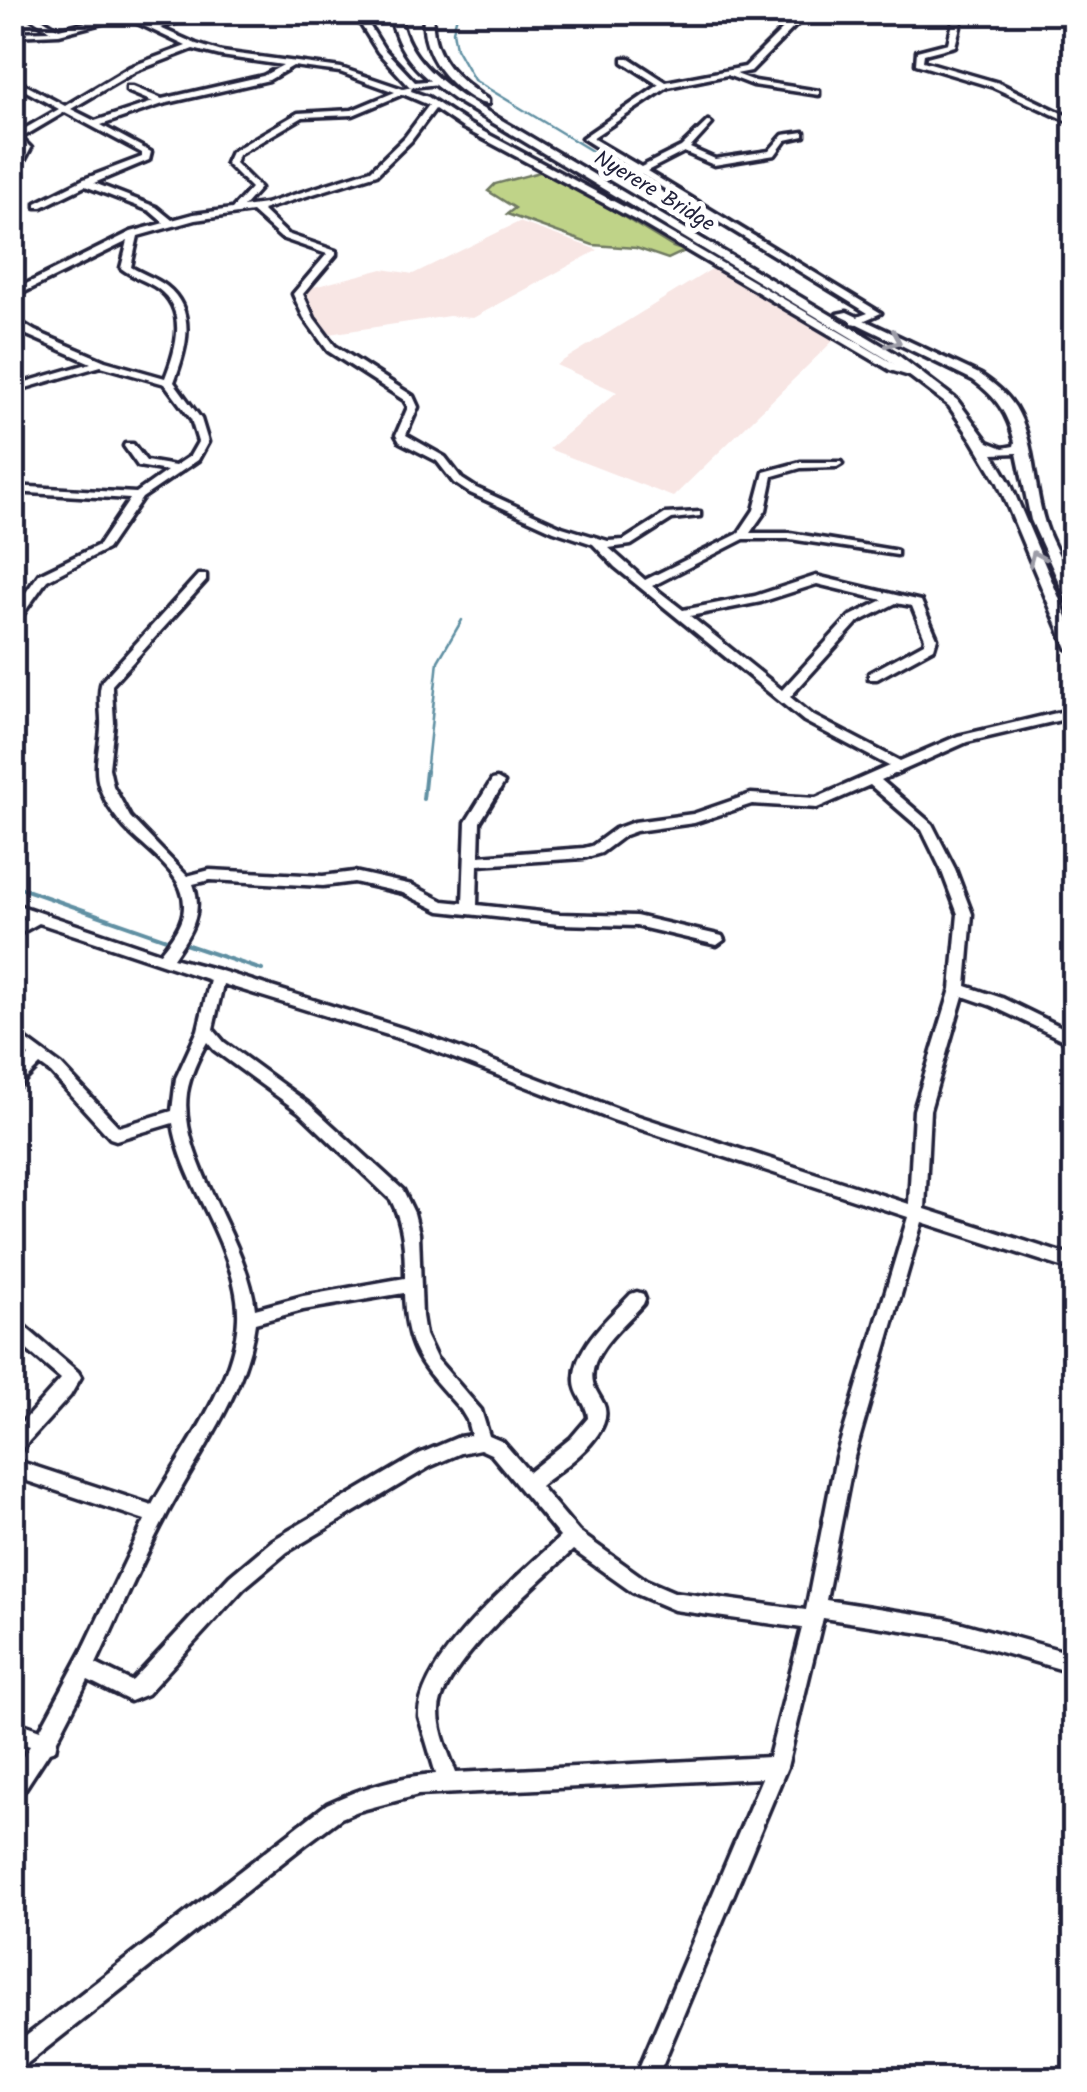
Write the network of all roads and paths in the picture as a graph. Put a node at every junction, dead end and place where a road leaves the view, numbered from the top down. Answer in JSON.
{"nodes":[{"id":1,"x":26,"y":12,"type":"edge"},
{"id":2,"x":204,"y":12,"type":"edge"},
{"id":3,"x":357,"y":12,"type":"edge"},
{"id":4,"x":394,"y":12,"type":"edge"},
{"id":5,"x":429,"y":12,"type":"edge"},
{"id":6,"x":806,"y":12,"type":"edge"},
{"id":7,"x":123,"y":14,"type":"edge"},
{"id":8,"x":956,"y":23,"type":"dead end"},
{"id":9,"x":153,"y":26,"type":"junction"},
{"id":10,"x":59,"y":32,"type":"junction"},
{"id":11,"x":12,"y":34,"type":"edge"},
{"id":12,"x":193,"y":46,"type":"junction"},
{"id":13,"x":626,"y":60,"type":"dead end"},
{"id":14,"x":294,"y":62,"type":"junction"},
{"id":15,"x":731,"y":74,"type":"junction"},
{"id":16,"x":436,"y":82,"type":"junction"},
{"id":17,"x":17,"y":84,"type":"dead end"},
{"id":18,"x":665,"y":85,"type":"junction"},
{"id":19,"x":418,"y":87,"type":"junction"},
{"id":20,"x":130,"y":89,"type":"dead end"},
{"id":21,"x":402,"y":89,"type":"junction"},
{"id":22,"x":816,"y":93,"type":"dead end"},
{"id":23,"x":161,"y":102,"type":"junction"},
{"id":24,"x":434,"y":104,"type":"junction"},
{"id":25,"x":64,"y":110,"type":"junction"},
{"id":26,"x":1074,"y":122,"type":"edge"},
{"id":27,"x":94,"y":124,"type":"junction"},
{"id":28,"x":708,"y":124,"type":"dead end"},
{"id":29,"x":801,"y":134,"type":"dead end"},
{"id":30,"x":14,"y":140,"type":"edge"},
{"id":31,"x":684,"y":149,"type":"junction"},
{"id":32,"x":562,"y":160,"type":"junction"},
{"id":33,"x":545,"y":166,"type":"junction"},
{"id":34,"x":16,"y":169,"type":"dead end"},
{"id":35,"x":638,"y":172,"type":"junction"},
{"id":36,"x":87,"y":181,"type":"junction"},
{"id":37,"x":39,"y":205,"type":"dead end"},
{"id":38,"x":237,"y":209,"type":"junction"},
{"id":39,"x":255,"y":209,"type":"junction"},
{"id":40,"x":170,"y":223,"type":"junction"},
{"id":41,"x":134,"y":234,"type":"junction"},
{"id":42,"x":12,"y":295,"type":"edge"},
{"id":43,"x":12,"y":320,"type":"edge"},
{"id":44,"x":856,"y":321,"type":"junction"},
{"id":45,"x":102,"y":363,"type":"junction"},
{"id":46,"x":958,"y":369,"type":"junction"},
{"id":47,"x":926,"y":379,"type":"junction"},
{"id":48,"x":169,"y":382,"type":"junction"},
{"id":49,"x":12,"y":389,"type":"edge"},
{"id":50,"x":1022,"y":439,"type":"junction"},
{"id":51,"x":979,"y":441,"type":"junction"},
{"id":52,"x":128,"y":446,"type":"dead end"},
{"id":53,"x":837,"y":464,"type":"dead end"},
{"id":54,"x":176,"y":469,"type":"junction"},
{"id":55,"x":12,"y":481,"type":"edge"},
{"id":56,"x":12,"y":489,"type":"edge"},
{"id":57,"x":36,"y":490,"type":"junction"},
{"id":58,"x":138,"y":496,"type":"junction"},
{"id":59,"x":696,"y":514,"type":"dead end"},
{"id":60,"x":742,"y":536,"type":"junction"},
{"id":61,"x":597,"y":542,"type":"junction"},
{"id":62,"x":893,"y":552,"type":"dead end"},
{"id":63,"x":202,"y":578,"type":"dead end"},
{"id":64,"x":646,"y":584,"type":"junction"},
{"id":65,"x":898,"y":598,"type":"junction"},
{"id":66,"x":1074,"y":600,"type":"edge"},
{"id":67,"x":683,"y":614,"type":"junction"},
{"id":68,"x":12,"y":621,"type":"edge"},
{"id":69,"x":1074,"y":648,"type":"edge"},
{"id":70,"x":873,"y":676,"type":"dead end"},
{"id":71,"x":783,"y":697,"type":"junction"},
{"id":72,"x":1074,"y":724,"type":"edge"},
{"id":73,"x":900,"y":767,"type":"junction"},
{"id":74,"x":872,"y":780,"type":"junction"},
{"id":75,"x":497,"y":783,"type":"dead end"},
{"id":76,"x":472,"y":860,"type":"junction"},
{"id":77,"x":187,"y":881,"type":"junction"},
{"id":78,"x":12,"y":908,"type":"edge"},
{"id":79,"x":470,"y":909,"type":"junction"},
{"id":80,"x":36,"y":917,"type":"junction"},
{"id":81,"x":12,"y":932,"type":"edge"},
{"id":82,"x":717,"y":940,"type":"dead end"},
{"id":83,"x":162,"y":960,"type":"junction"},
{"id":84,"x":218,"y":975,"type":"junction"},
{"id":85,"x":958,"y":989,"type":"junction"},
{"id":86,"x":204,"y":1030,"type":"junction"},
{"id":87,"x":12,"y":1034,"type":"edge"},
{"id":88,"x":1074,"y":1039,"type":"edge"},
{"id":89,"x":38,"y":1058,"type":"junction"},
{"id":90,"x":12,"y":1084,"type":"edge"},
{"id":91,"x":180,"y":1115,"type":"junction"},
{"id":92,"x":917,"y":1212,"type":"junction"},
{"id":93,"x":1074,"y":1264,"type":"edge"},
{"id":94,"x":413,"y":1284,"type":"junction"},
{"id":95,"x":637,"y":1299,"type":"dead end"},
{"id":96,"x":247,"y":1318,"type":"junction"},
{"id":97,"x":12,"y":1326,"type":"edge"},
{"id":98,"x":480,"y":1440,"type":"junction"},
{"id":99,"x":12,"y":1447,"type":"edge"},
{"id":100,"x":12,"y":1467,"type":"edge"},
{"id":101,"x":529,"y":1483,"type":"junction"},
{"id":102,"x":156,"y":1516,"type":"junction"},
{"id":103,"x":572,"y":1538,"type":"junction"},
{"id":104,"x":814,"y":1614,"type":"junction"},
{"id":105,"x":1074,"y":1664,"type":"edge"},
{"id":106,"x":84,"y":1668,"type":"junction"},
{"id":107,"x":12,"y":1730,"type":"edge"},
{"id":108,"x":48,"y":1743,"type":"junction"},
{"id":109,"x":778,"y":1767,"type":"junction"},
{"id":110,"x":449,"y":1783,"type":"junction"},
{"id":111,"x":12,"y":1791,"type":"edge"},
{"id":112,"x":12,"y":2061,"type":"edge"},
{"id":113,"x":646,"y":2080,"type":"edge"}],
"edges":[{"from":1,"to":10,"type":"street"},
{"from":2,"to":9,"type":"street"},
{"from":3,"to":19,"type":"street"},
{"from":4,"to":16,"type":"main road","name":"Nyerere Bridge"},
{"from":5,"to":44,"type":"main road","name":"Nyerere Bridge"},
{"from":6,"to":15,"type":"street"},
{"from":7,"to":9,"type":"street"},
{"from":7,"to":10,"type":"street"},
{"from":8,"to":26,"type":"street"},
{"from":9,"to":12,"type":"street"},
{"from":10,"to":11,"type":"street"},
{"from":12,"to":14,"type":"street"},
{"from":12,"to":25,"type":"street"},
{"from":13,"to":18,"type":"street"},
{"from":14,"to":21,"type":"street"},
{"from":14,"to":23,"type":"street"},
{"from":15,"to":18,"type":"street"},
{"from":15,"to":22,"type":"street"},
{"from":16,"to":19,"type":"street"},
{"from":16,"to":32,"type":"main road","name":"Nyerere Bridge"},
{"from":17,"to":25,"type":"street"},
{"from":18,"to":35,"type":"street"},
{"from":19,"to":21,"type":"street"},
{"from":20,"to":23,"type":"street"},
{"from":21,"to":24,"type":"street"},
{"from":21,"to":38,"type":"street"},
{"from":23,"to":27,"type":"street"},
{"from":24,"to":33,"type":"street"},
{"from":24,"to":39,"type":"street"},
{"from":25,"to":27,"type":"street"},
{"from":25,"to":30,"type":"street"},
{"from":27,"to":36,"type":"street"},
{"from":28,"to":31,"type":"street"},
{"from":29,"to":31,"type":"street"},
{"from":30,"to":34,"type":"street"},
{"from":31,"to":35,"type":"street"},
{"from":32,"to":33,"type":"street"},
{"from":32,"to":47,"type":"main road","name":"Nyerere Bridge"},
{"from":33,"to":47,"type":"street"},
{"from":35,"to":44,"type":"street"},
{"from":36,"to":37,"type":"street"},
{"from":36,"to":40,"type":"street"},
{"from":38,"to":39,"type":"street"},
{"from":38,"to":40,"type":"street"},
{"from":39,"to":61,"type":"street"},
{"from":40,"to":41,"type":"street"},
{"from":41,"to":42,"type":"street"},
{"from":41,"to":48,"type":"street"},
{"from":43,"to":45,"type":"street"},
{"from":44,"to":46,"type":"main road","name":"Nyerere Bridge","one_way":true},
{"from":45,"to":48,"type":"street"},
{"from":45,"to":49,"type":"street"},
{"from":46,"to":47,"type":"main road"},
{"from":46,"to":50,"type":"main road","name":"Nyerere Bridge"},
{"from":47,"to":51,"type":"main road","name":"Nyerere Bridge"},
{"from":48,"to":54,"type":"street"},
{"from":50,"to":51,"type":"main road"},
{"from":50,"to":66,"type":"main road","name":"Nyerere Bridge"},
{"from":69,"to":51,"type":"main road","name":"Nyerere Bridge","one_way":true},
{"from":52,"to":54,"type":"street"},
{"from":53,"to":60,"type":"street"},
{"from":54,"to":58,"type":"street"},
{"from":55,"to":57,"type":"street"},
{"from":56,"to":57,"type":"street"},
{"from":57,"to":58,"type":"street"},
{"from":58,"to":68,"type":"street"},
{"from":59,"to":61,"type":"street"},
{"from":60,"to":62,"type":"street"},
{"from":60,"to":64,"type":"street"},
{"from":61,"to":64,"type":"street"},
{"from":63,"to":77,"type":"street"},
{"from":64,"to":67,"type":"street"},
{"from":65,"to":67,"type":"street"},
{"from":65,"to":70,"type":"street"},
{"from":65,"to":71,"type":"street"},
{"from":67,"to":71,"type":"street"},
{"from":71,"to":73,"type":"street"},
{"from":72,"to":73,"type":"street"},
{"from":73,"to":74,"type":"street"},
{"from":74,"to":76,"type":"street"},
{"from":74,"to":85,"type":"street"},
{"from":75,"to":76,"type":"street"},
{"from":76,"to":79,"type":"street"},
{"from":77,"to":79,"type":"street"},
{"from":77,"to":83,"type":"street"},
{"from":78,"to":80,"type":"street"},
{"from":79,"to":82,"type":"street"},
{"from":80,"to":81,"type":"street"},
{"from":80,"to":83,"type":"street"},
{"from":83,"to":84,"type":"street"},
{"from":84,"to":86,"type":"street"},
{"from":84,"to":92,"type":"street"},
{"from":85,"to":88,"type":"street"},
{"from":85,"to":92,"type":"street"},
{"from":86,"to":91,"type":"street"},
{"from":86,"to":94,"type":"street"},
{"from":87,"to":89,"type":"street"},
{"from":89,"to":90,"type":"street"},
{"from":89,"to":91,"type":"street"},
{"from":91,"to":96,"type":"street"},
{"from":92,"to":93,"type":"street"},
{"from":92,"to":104,"type":"street"},
{"from":94,"to":96,"type":"street"},
{"from":94,"to":98,"type":"street"},
{"from":95,"to":101,"type":"street"},
{"from":96,"to":102,"type":"street"},
{"from":97,"to":99,"type":"street"},
{"from":98,"to":101,"type":"street"},
{"from":98,"to":106,"type":"street"},
{"from":100,"to":102,"type":"street"},
{"from":101,"to":103,"type":"street"},
{"from":102,"to":106,"type":"street"},
{"from":103,"to":104,"type":"street"},
{"from":103,"to":110,"type":"street"},
{"from":104,"to":105,"type":"street"},
{"from":104,"to":109,"type":"street"},
{"from":106,"to":108,"type":"street"},
{"from":107,"to":108,"type":"street"},
{"from":108,"to":111,"type":"street"},
{"from":109,"to":110,"type":"street"},
{"from":109,"to":113,"type":"street"},
{"from":110,"to":112,"type":"street"}]}
